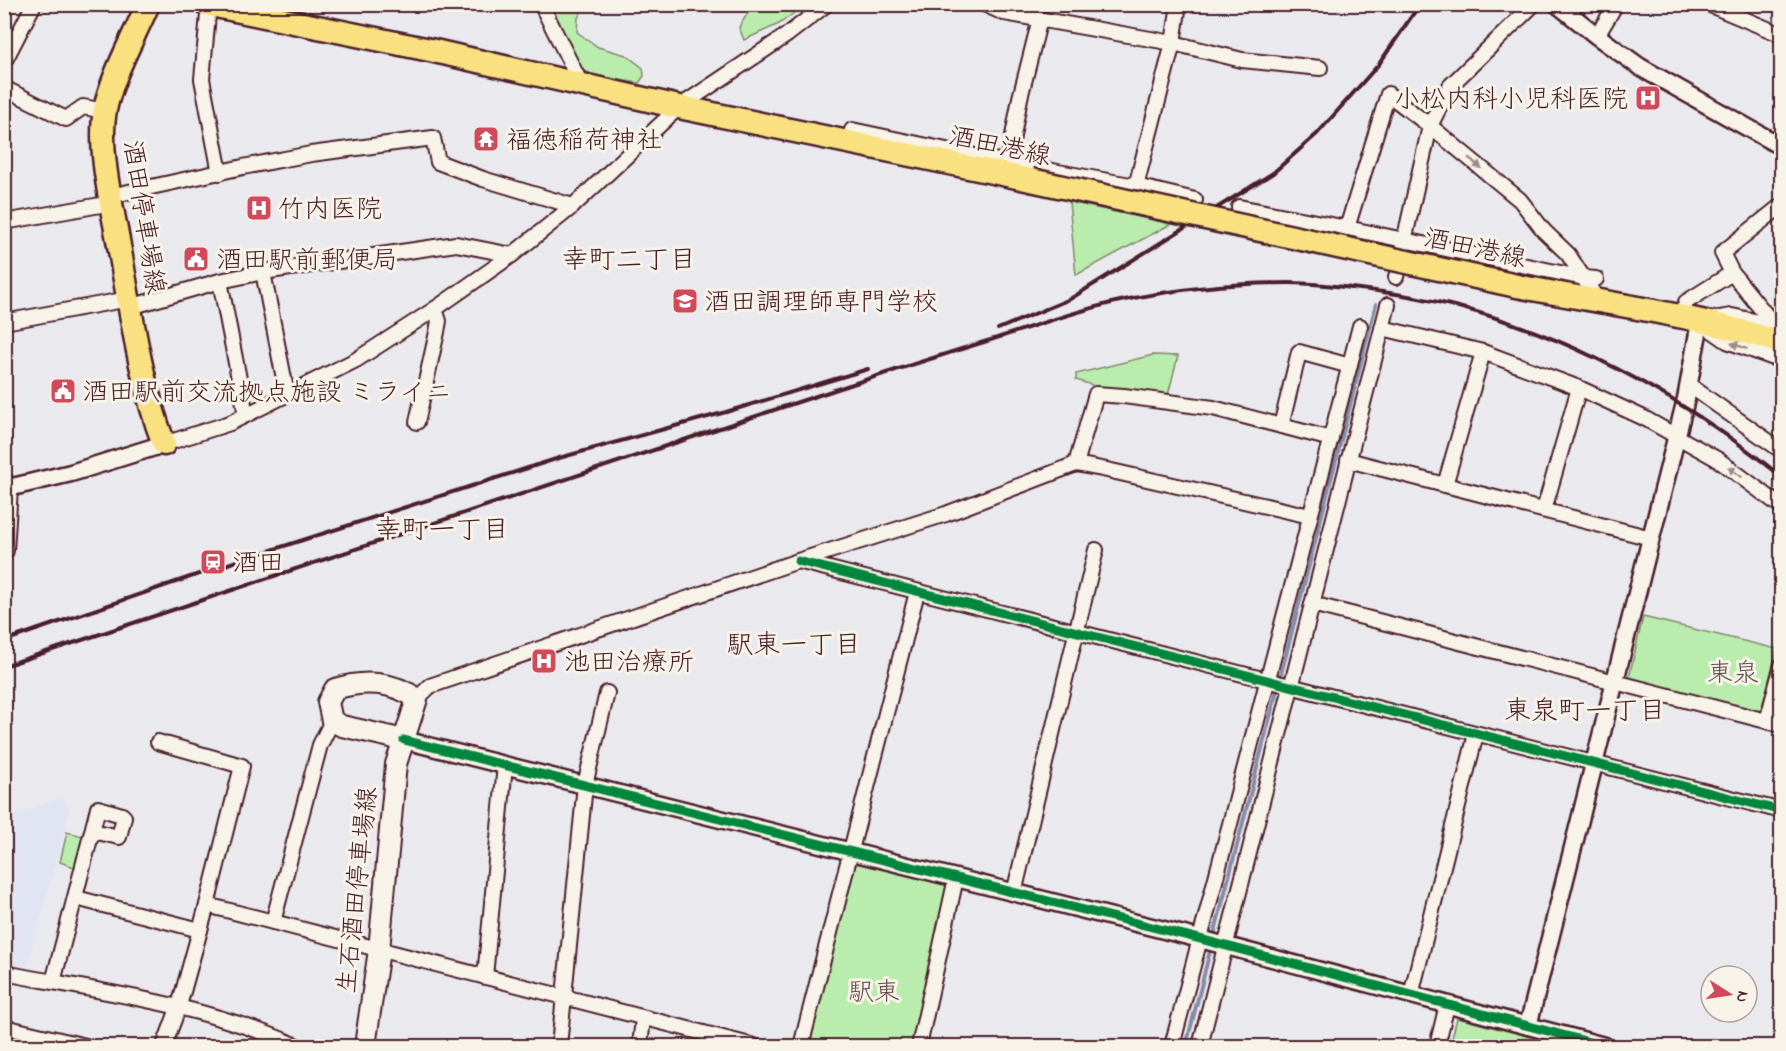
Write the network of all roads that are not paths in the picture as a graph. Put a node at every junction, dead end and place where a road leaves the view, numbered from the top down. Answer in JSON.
{"nodes":[{"id":1,"x":34,"y":4,"type":"edge"},
{"id":2,"x":148,"y":4,"type":"edge"},
{"id":3,"x":541,"y":4,"type":"edge"},
{"id":4,"x":827,"y":4,"type":"edge"},
{"id":5,"x":984,"y":4,"type":"edge"},
{"id":6,"x":1179,"y":4,"type":"edge"},
{"id":7,"x":1534,"y":4,"type":"edge"},
{"id":8,"x":1557,"y":4,"type":"edge"},
{"id":9,"x":1616,"y":4,"type":"edge"},
{"id":10,"x":1708,"y":4,"type":"edge"},
{"id":11,"x":209,"y":5,"type":"edge"},
{"id":12,"x":1040,"y":19,"type":"junction"},
{"id":13,"x":1782,"y":35,"type":"edge"},
{"id":14,"x":1597,"y":36,"type":"junction"},
{"id":15,"x":1173,"y":43,"type":"junction"},
{"id":16,"x":4,"y":62,"type":"edge"},
{"id":17,"x":1320,"y":68,"type":"dead end"},
{"id":18,"x":581,"y":84,"type":"junction"},
{"id":19,"x":4,"y":88,"type":"edge"},
{"id":20,"x":679,"y":107,"type":"junction"},
{"id":21,"x":105,"y":111,"type":"junction"},
{"id":22,"x":1430,"y":126,"type":"junction"},
{"id":23,"x":848,"y":143,"type":"junction"},
{"id":24,"x":1782,"y":147,"type":"edge"},
{"id":25,"x":1008,"y":163,"type":"junction"},
{"id":26,"x":220,"y":173,"type":"junction"},
{"id":27,"x":1136,"y":186,"type":"junction"},
{"id":28,"x":111,"y":199,"type":"junction"},
{"id":29,"x":1195,"y":200,"type":"dead end"},
{"id":30,"x":1782,"y":205,"type":"edge"},
{"id":31,"x":573,"y":206,"type":"junction"},
{"id":32,"x":1239,"y":207,"type":"dead end"},
{"id":33,"x":4,"y":222,"type":"edge"},
{"id":34,"x":1347,"y":228,"type":"junction"},
{"id":35,"x":1404,"y":240,"type":"junction"},
{"id":36,"x":512,"y":255,"type":"junction"},
{"id":37,"x":263,"y":272,"type":"junction"},
{"id":38,"x":1732,"y":273,"type":"junction"},
{"id":39,"x":1396,"y":277,"type":"dead end"},
{"id":40,"x":1590,"y":279,"type":"junction"},
{"id":41,"x":220,"y":281,"type":"junction"},
{"id":42,"x":1599,"y":302,"type":"junction"},
{"id":43,"x":129,"y":303,"type":"junction"},
{"id":44,"x":1388,"y":305,"type":"dead end"},
{"id":45,"x":435,"y":309,"type":"junction"},
{"id":46,"x":1691,"y":320,"type":"junction"},
{"id":47,"x":4,"y":322,"type":"edge"},
{"id":48,"x":1360,"y":326,"type":"dead end"},
{"id":49,"x":1382,"y":328,"type":"junction"},
{"id":50,"x":1779,"y":332,"type":"edge"},
{"id":51,"x":1483,"y":352,"type":"junction"},
{"id":52,"x":1782,"y":362,"type":"edge"},
{"id":53,"x":1350,"y":366,"type":"junction"},
{"id":54,"x":1689,"y":385,"type":"junction"},
{"id":55,"x":1579,"y":388,"type":"junction"},
{"id":56,"x":287,"y":394,"type":"junction"},
{"id":57,"x":1342,"y":397,"type":"junction"},
{"id":58,"x":1363,"y":403,"type":"junction"},
{"id":59,"x":246,"y":415,"type":"junction"},
{"id":60,"x":417,"y":422,"type":"dead end"},
{"id":61,"x":1281,"y":426,"type":"junction"},
{"id":62,"x":1676,"y":437,"type":"junction"},
{"id":63,"x":1331,"y":439,"type":"junction"},
{"id":64,"x":164,"y":444,"type":"junction"},
{"id":65,"x":1782,"y":451,"type":"edge"},
{"id":66,"x":1348,"y":460,"type":"junction"},
{"id":67,"x":1076,"y":464,"type":"junction"},
{"id":68,"x":6,"y":485,"type":"edge"},
{"id":69,"x":1445,"y":485,"type":"junction"},
{"id":70,"x":1782,"y":507,"type":"edge"},
{"id":71,"x":1544,"y":510,"type":"junction"},
{"id":72,"x":1310,"y":516,"type":"junction"},
{"id":73,"x":1651,"y":538,"type":"junction"},
{"id":74,"x":1096,"y":550,"type":"dead end"},
{"id":75,"x":4,"y":551,"type":"edge"},
{"id":76,"x":798,"y":561,"type":"junction"},
{"id":77,"x":917,"y":592,"type":"junction"},
{"id":78,"x":1312,"y":604,"type":"junction"},
{"id":79,"x":1076,"y":632,"type":"junction"},
{"id":80,"x":1782,"y":665,"type":"edge"},
{"id":81,"x":1267,"y":681,"type":"junction"},
{"id":82,"x":1614,"y":682,"type":"junction"},
{"id":83,"x":1291,"y":687,"type":"junction"},
{"id":84,"x":608,"y":693,"type":"dead end"},
{"id":85,"x":417,"y":699,"type":"junction"},
{"id":86,"x":332,"y":721,"type":"junction"},
{"id":87,"x":1767,"y":722,"type":"junction"},
{"id":88,"x":1782,"y":725,"type":"edge"},
{"id":89,"x":1476,"y":734,"type":"junction"},
{"id":90,"x":404,"y":740,"type":"junction"},
{"id":91,"x":158,"y":742,"type":"dead end"},
{"id":92,"x":1594,"y":764,"type":"junction"},
{"id":93,"x":505,"y":765,"type":"junction"},
{"id":94,"x":585,"y":785,"type":"junction"},
{"id":95,"x":1782,"y":811,"type":"edge"},
{"id":96,"x":91,"y":835,"type":"dead end"},
{"id":97,"x":850,"y":851,"type":"junction"},
{"id":98,"x":956,"y":878,"type":"junction"},
{"id":99,"x":1014,"y":893,"type":"junction"},
{"id":100,"x":76,"y":898,"type":"junction"},
{"id":101,"x":207,"y":905,"type":"junction"},
{"id":102,"x":273,"y":922,"type":"junction"},
{"id":103,"x":200,"y":930,"type":"junction"},
{"id":104,"x":1200,"y":939,"type":"junction"},
{"id":105,"x":1225,"y":946,"type":"junction"},
{"id":106,"x":379,"y":950,"type":"junction"},
{"id":107,"x":4,"y":973,"type":"edge"},
{"id":108,"x":485,"y":977,"type":"junction"},
{"id":109,"x":53,"y":982,"type":"junction"},
{"id":110,"x":1411,"y":995,"type":"junction"},
{"id":111,"x":564,"y":998,"type":"junction"},
{"id":112,"x":1447,"y":1005,"type":"junction"},
{"id":113,"x":179,"y":1006,"type":"junction"},
{"id":114,"x":643,"y":1019,"type":"junction"},
{"id":115,"x":1528,"y":1026,"type":"junction"},
{"id":116,"x":4,"y":1027,"type":"edge"},
{"id":117,"x":86,"y":1047,"type":"edge"},
{"id":118,"x":164,"y":1047,"type":"edge"},
{"id":119,"x":297,"y":1047,"type":"edge"},
{"id":120,"x":365,"y":1047,"type":"edge"},
{"id":121,"x":559,"y":1047,"type":"edge"},
{"id":122,"x":640,"y":1047,"type":"edge"},
{"id":123,"x":754,"y":1047,"type":"edge"},
{"id":124,"x":801,"y":1047,"type":"edge"},
{"id":125,"x":919,"y":1047,"type":"edge"},
{"id":126,"x":1173,"y":1047,"type":"edge"},
{"id":127,"x":1200,"y":1047,"type":"edge"},
{"id":128,"x":1437,"y":1047,"type":"edge"},
{"id":129,"x":1604,"y":1047,"type":"edge"}],
"edges":[{"from":1,"to":16,"type":"street"},
{"from":2,"to":21,"type":"main road","name":"酒田停車場線"},
{"from":3,"to":18,"type":"street"},
{"from":4,"to":20,"type":"street"},
{"from":5,"to":12,"type":"street"},
{"from":6,"to":15,"type":"street"},
{"from":7,"to":22,"type":"street"},
{"from":8,"to":14,"type":"street"},
{"from":9,"to":14,"type":"street"},
{"from":10,"to":13,"type":"street"},
{"from":11,"to":18,"type":"main road","name":"酒田港線"},
{"from":11,"to":26,"type":"street"},
{"from":12,"to":15,"type":"street"},
{"from":12,"to":25,"type":"street"},
{"from":14,"to":24,"type":"street"},
{"from":15,"to":17,"type":"street"},
{"from":15,"to":27,"type":"street"},
{"from":18,"to":20,"type":"main road","name":"酒田港線"},
{"from":19,"to":21,"type":"street"},
{"from":20,"to":23,"type":"main road","name":"酒田港線"},
{"from":20,"to":31,"type":"street"},
{"from":21,"to":28,"type":"main road","name":"酒田停車場線"},
{"from":22,"to":34,"type":"street"},
{"from":22,"to":35,"type":"street"},
{"from":22,"to":40,"type":"street","one_way":true},
{"from":23,"to":25,"type":"street"},
{"from":23,"to":42,"type":"main road","name":"酒田港線","bridge":true},
{"from":25,"to":27,"type":"street"},
{"from":26,"to":28,"type":"street"},
{"from":26,"to":31,"type":"street"},
{"from":27,"to":29,"type":"street"},
{"from":28,"to":33,"type":"street"},
{"from":28,"to":43,"type":"main road","name":"酒田停車場線"},
{"from":30,"to":38,"type":"street"},
{"from":31,"to":36,"type":"street"},
{"from":32,"to":34,"type":"street"},
{"from":34,"to":35,"type":"street"},
{"from":35,"to":39,"type":"street"},
{"from":35,"to":40,"type":"street"},
{"from":36,"to":37,"type":"street"},
{"from":36,"to":45,"type":"street"},
{"from":37,"to":41,"type":"street"},
{"from":37,"to":56,"type":"street"},
{"from":38,"to":46,"type":"street"},
{"from":38,"to":50,"type":"street"},
{"from":40,"to":42,"type":"street"},
{"from":41,"to":43,"type":"street"},
{"from":41,"to":59,"type":"street"},
{"from":42,"to":46,"type":"main road","name":"酒田港線"},
{"from":43,"to":47,"type":"street"},
{"from":43,"to":64,"type":"main road","name":"酒田停車場線"},
{"from":44,"to":49,"type":"street"},
{"from":45,"to":56,"type":"street"},
{"from":45,"to":60,"type":"street"},
{"from":46,"to":50,"type":"main road","name":"酒田港線"},
{"from":52,"to":46,"type":"street","one_way":true},
{"from":46,"to":54,"type":"street"},
{"from":48,"to":53,"type":"street"},
{"from":49,"to":51,"type":"street"},
{"from":49,"to":58,"type":"street"},
{"from":51,"to":55,"type":"street"},
{"from":51,"to":69,"type":"street"},
{"from":53,"to":57,"type":"street"},
{"from":53,"to":61,"type":"street"},
{"from":54,"to":62,"type":"street"},
{"from":54,"to":65,"type":"street"},
{"from":55,"to":62,"type":"street"},
{"from":55,"to":71,"type":"street"},
{"from":56,"to":59,"type":"street"},
{"from":57,"to":58,"type":"street"},
{"from":57,"to":63,"type":"street"},
{"from":58,"to":66,"type":"street"},
{"from":59,"to":64,"type":"street"},
{"from":61,"to":63,"type":"street"},
{"from":61,"to":67,"type":"street"},
{"from":70,"to":62,"type":"street","one_way":true},
{"from":62,"to":73,"type":"street"},
{"from":63,"to":72,"type":"street"},
{"from":64,"to":68,"type":"street"},
{"from":66,"to":69,"type":"street"},
{"from":66,"to":78,"type":"street"},
{"from":67,"to":72,"type":"street"},
{"from":67,"to":76,"type":"street"},
{"from":68,"to":75,"type":"street"},
{"from":69,"to":71,"type":"street"},
{"from":71,"to":73,"type":"street"},
{"from":72,"to":81,"type":"street"},
{"from":73,"to":82,"type":"street"},
{"from":74,"to":79,"type":"street"},
{"from":76,"to":77,"type":"street"},
{"from":76,"to":85,"type":"street"},
{"from":77,"to":79,"type":"street"},
{"from":77,"to":97,"type":"street"},
{"from":78,"to":82,"type":"street"},
{"from":78,"to":83,"type":"street"},
{"from":79,"to":81,"type":"street"},
{"from":79,"to":99,"type":"street"},
{"from":80,"to":87,"type":"street"},
{"from":81,"to":83,"type":"street"},
{"from":81,"to":104,"type":"street"},
{"from":82,"to":87,"type":"street"},
{"from":82,"to":92,"type":"street"},
{"from":83,"to":89,"type":"street"},
{"from":83,"to":105,"type":"street"},
{"from":84,"to":94,"type":"street"},
{"from":85,"to":86,"type":"main road"},
{"from":85,"to":90,"type":"main road","name":"生石酒田停車場線"},
{"from":86,"to":90,"type":"main road"},
{"from":86,"to":102,"type":"street"},
{"from":87,"to":88,"type":"street"},
{"from":89,"to":92,"type":"street"},
{"from":89,"to":110,"type":"street"},
{"from":90,"to":93,"type":"street"},
{"from":90,"to":106,"type":"main road","name":"生石酒田停車場線"},
{"from":91,"to":101,"type":"street"},
{"from":92,"to":95,"type":"street"},
{"from":92,"to":115,"type":"street"},
{"from":93,"to":94,"type":"street"},
{"from":93,"to":108,"type":"street"},
{"from":94,"to":97,"type":"street"},
{"from":94,"to":111,"type":"street"},
{"from":96,"to":100,"type":"street"},
{"from":97,"to":98,"type":"street"},
{"from":97,"to":124,"type":"street"},
{"from":98,"to":99,"type":"street"},
{"from":98,"to":125,"type":"street"},
{"from":99,"to":104,"type":"street"},
{"from":100,"to":103,"type":"street"},
{"from":100,"to":109,"type":"street"},
{"from":101,"to":102,"type":"street"},
{"from":101,"to":103,"type":"street"},
{"from":102,"to":106,"type":"street"},
{"from":103,"to":113,"type":"street"},
{"from":104,"to":105,"type":"street"},
{"from":104,"to":126,"type":"street"},
{"from":105,"to":110,"type":"street"},
{"from":105,"to":127,"type":"street"},
{"from":106,"to":108,"type":"street"},
{"from":106,"to":120,"type":"main road","name":"生石酒田停車場線"},
{"from":107,"to":109,"type":"street"},
{"from":108,"to":111,"type":"street"},
{"from":109,"to":113,"type":"street"},
{"from":110,"to":112,"type":"street"},
{"from":111,"to":114,"type":"street"},
{"from":111,"to":121,"type":"street"},
{"from":112,"to":115,"type":"street"},
{"from":112,"to":128,"type":"street"},
{"from":113,"to":118,"type":"street"},
{"from":113,"to":119,"type":"street"},
{"from":114,"to":122,"type":"street"},
{"from":114,"to":123,"type":"street"},
{"from":115,"to":129,"type":"street"},
{"from":116,"to":117,"type":"street"}]}
